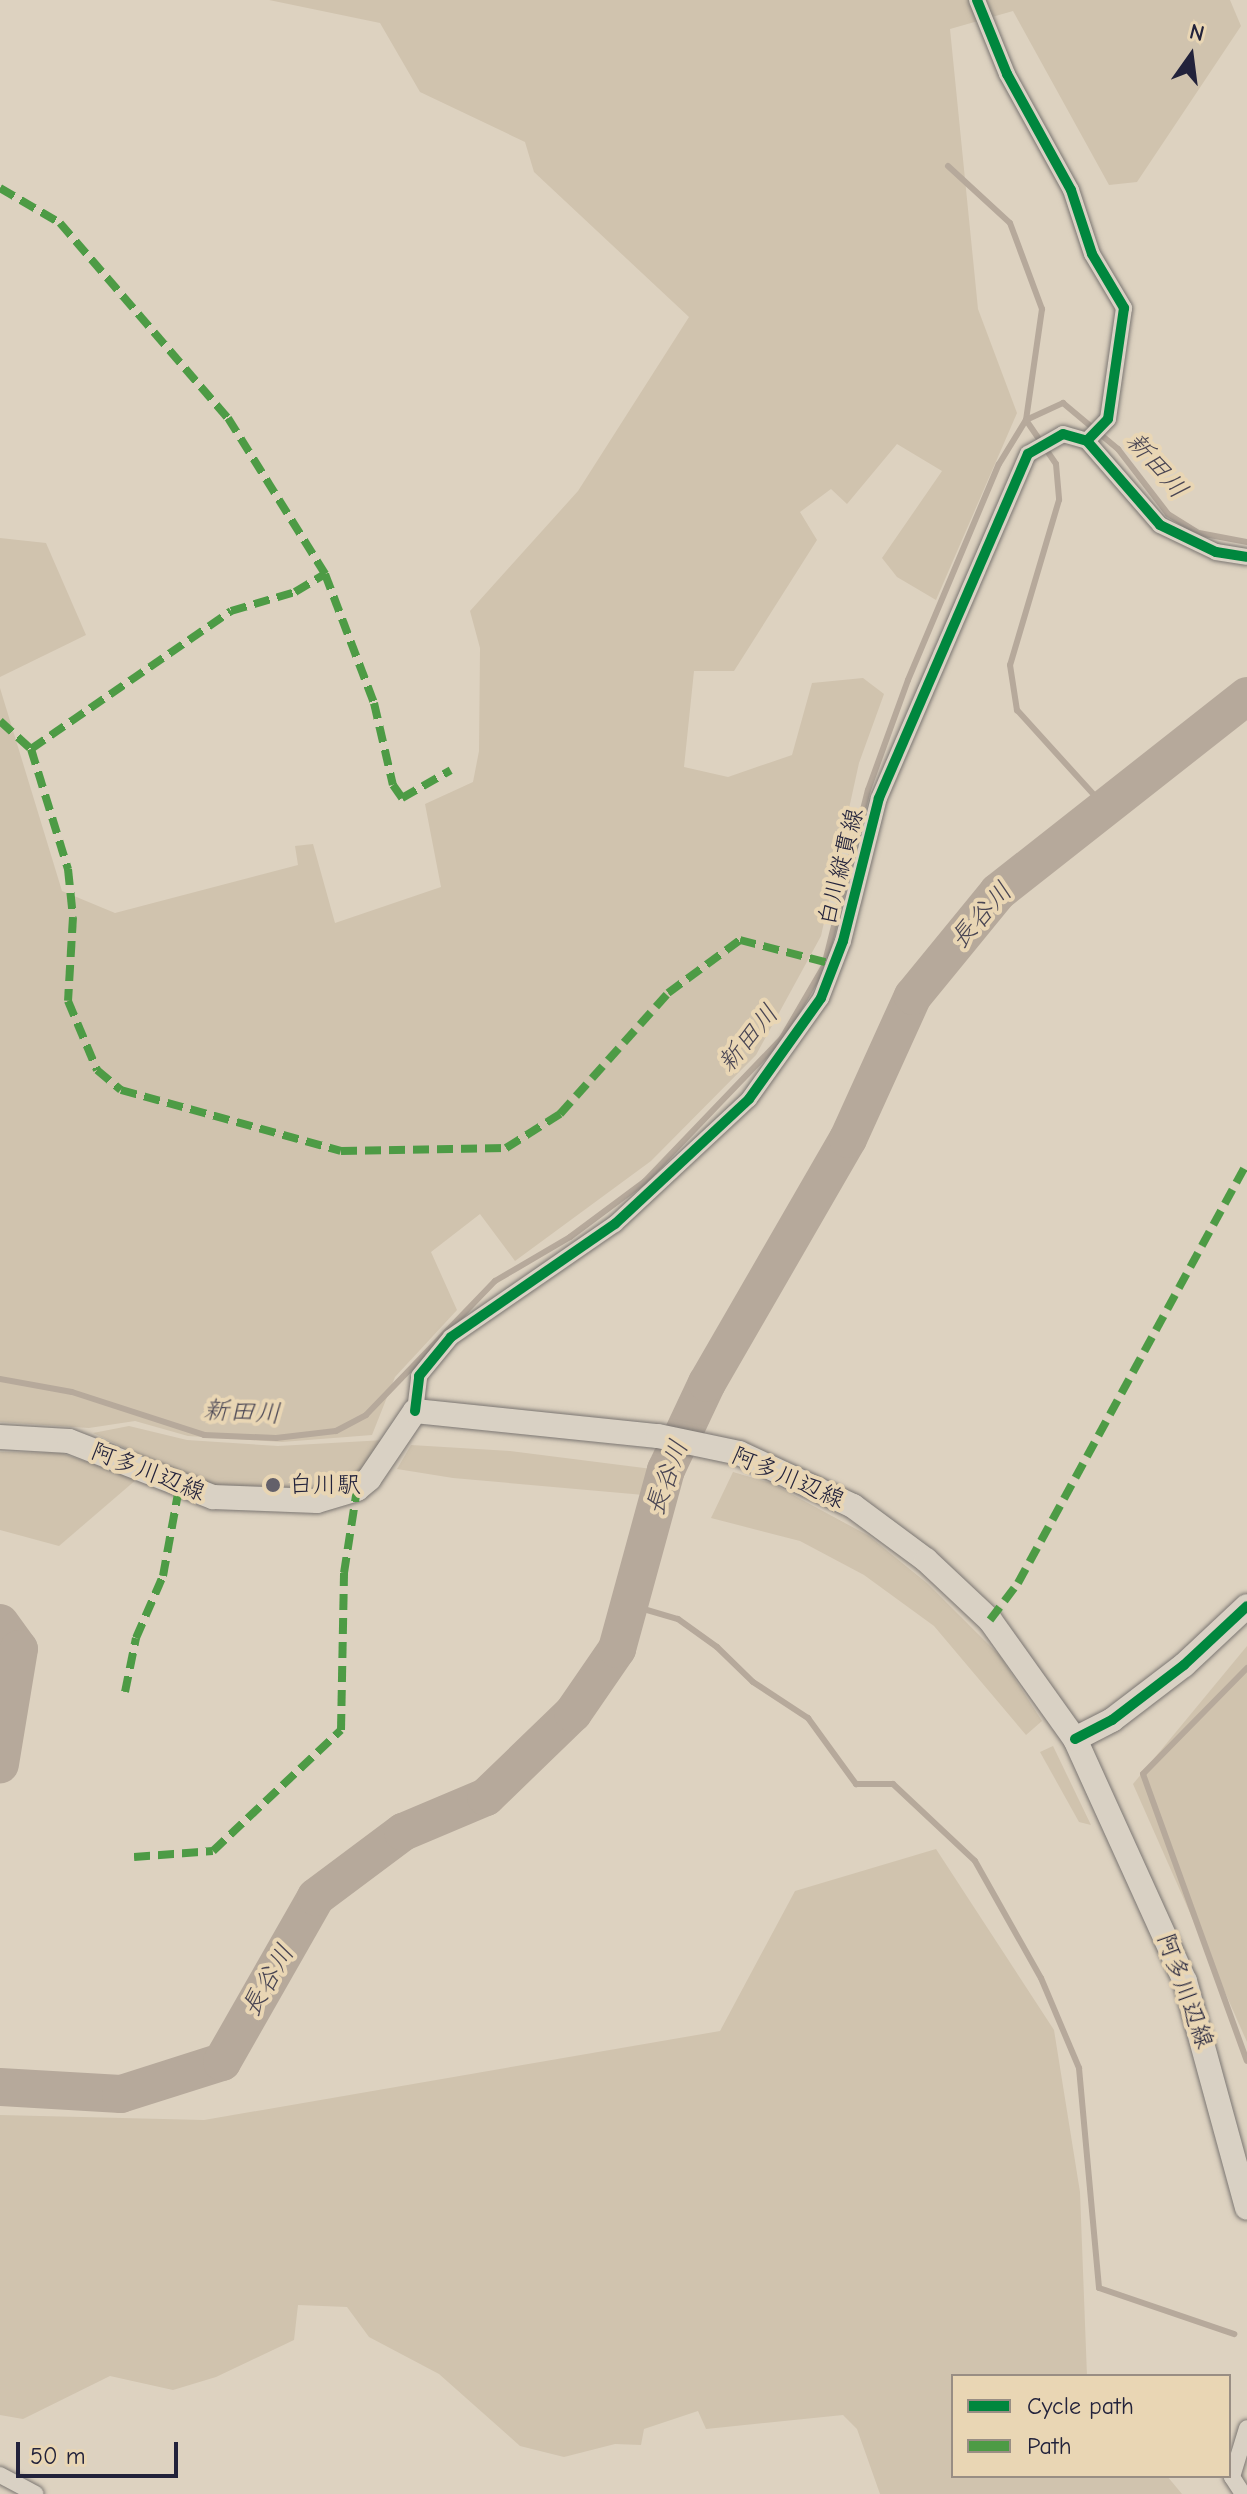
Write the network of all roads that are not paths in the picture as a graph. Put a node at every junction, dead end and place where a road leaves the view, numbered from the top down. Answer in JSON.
{"nodes":[{"id":1,"x":977,"y":0,"type":"edge"},
{"id":2,"x":1090,"y":438,"type":"junction"},
{"id":3,"x":1247,"y":557,"type":"edge"},
{"id":4,"x":415,"y":1411,"type":"junction"},
{"id":5,"x":0,"y":1437,"type":"edge"},
{"id":6,"x":1247,"y":1606,"type":"edge"},
{"id":7,"x":1075,"y":1739,"type":"junction"},
{"id":8,"x":1247,"y":2208,"type":"edge"},
{"id":9,"x":1247,"y":2428,"type":"edge"},
{"id":10,"x":0,"y":2475,"type":"edge"},
{"id":11,"x":35,"y":2494,"type":"edge"},
{"id":12,"x":1243,"y":2494,"type":"edge"}],
"edges":[{"from":1,"to":2,"type":"street"},
{"from":2,"to":3,"type":"street"},
{"from":2,"to":4,"type":"street","name":"白川縦貫線"},
{"from":4,"to":5,"type":"main road","name":"阿多川辺線"},
{"from":4,"to":7,"type":"main road","name":"阿多川辺線"},
{"from":6,"to":7,"type":"main road"},
{"from":7,"to":8,"type":"main road","name":"阿多川辺線"},
{"from":9,"to":12,"type":"street"},
{"from":10,"to":11,"type":"street"}]}
